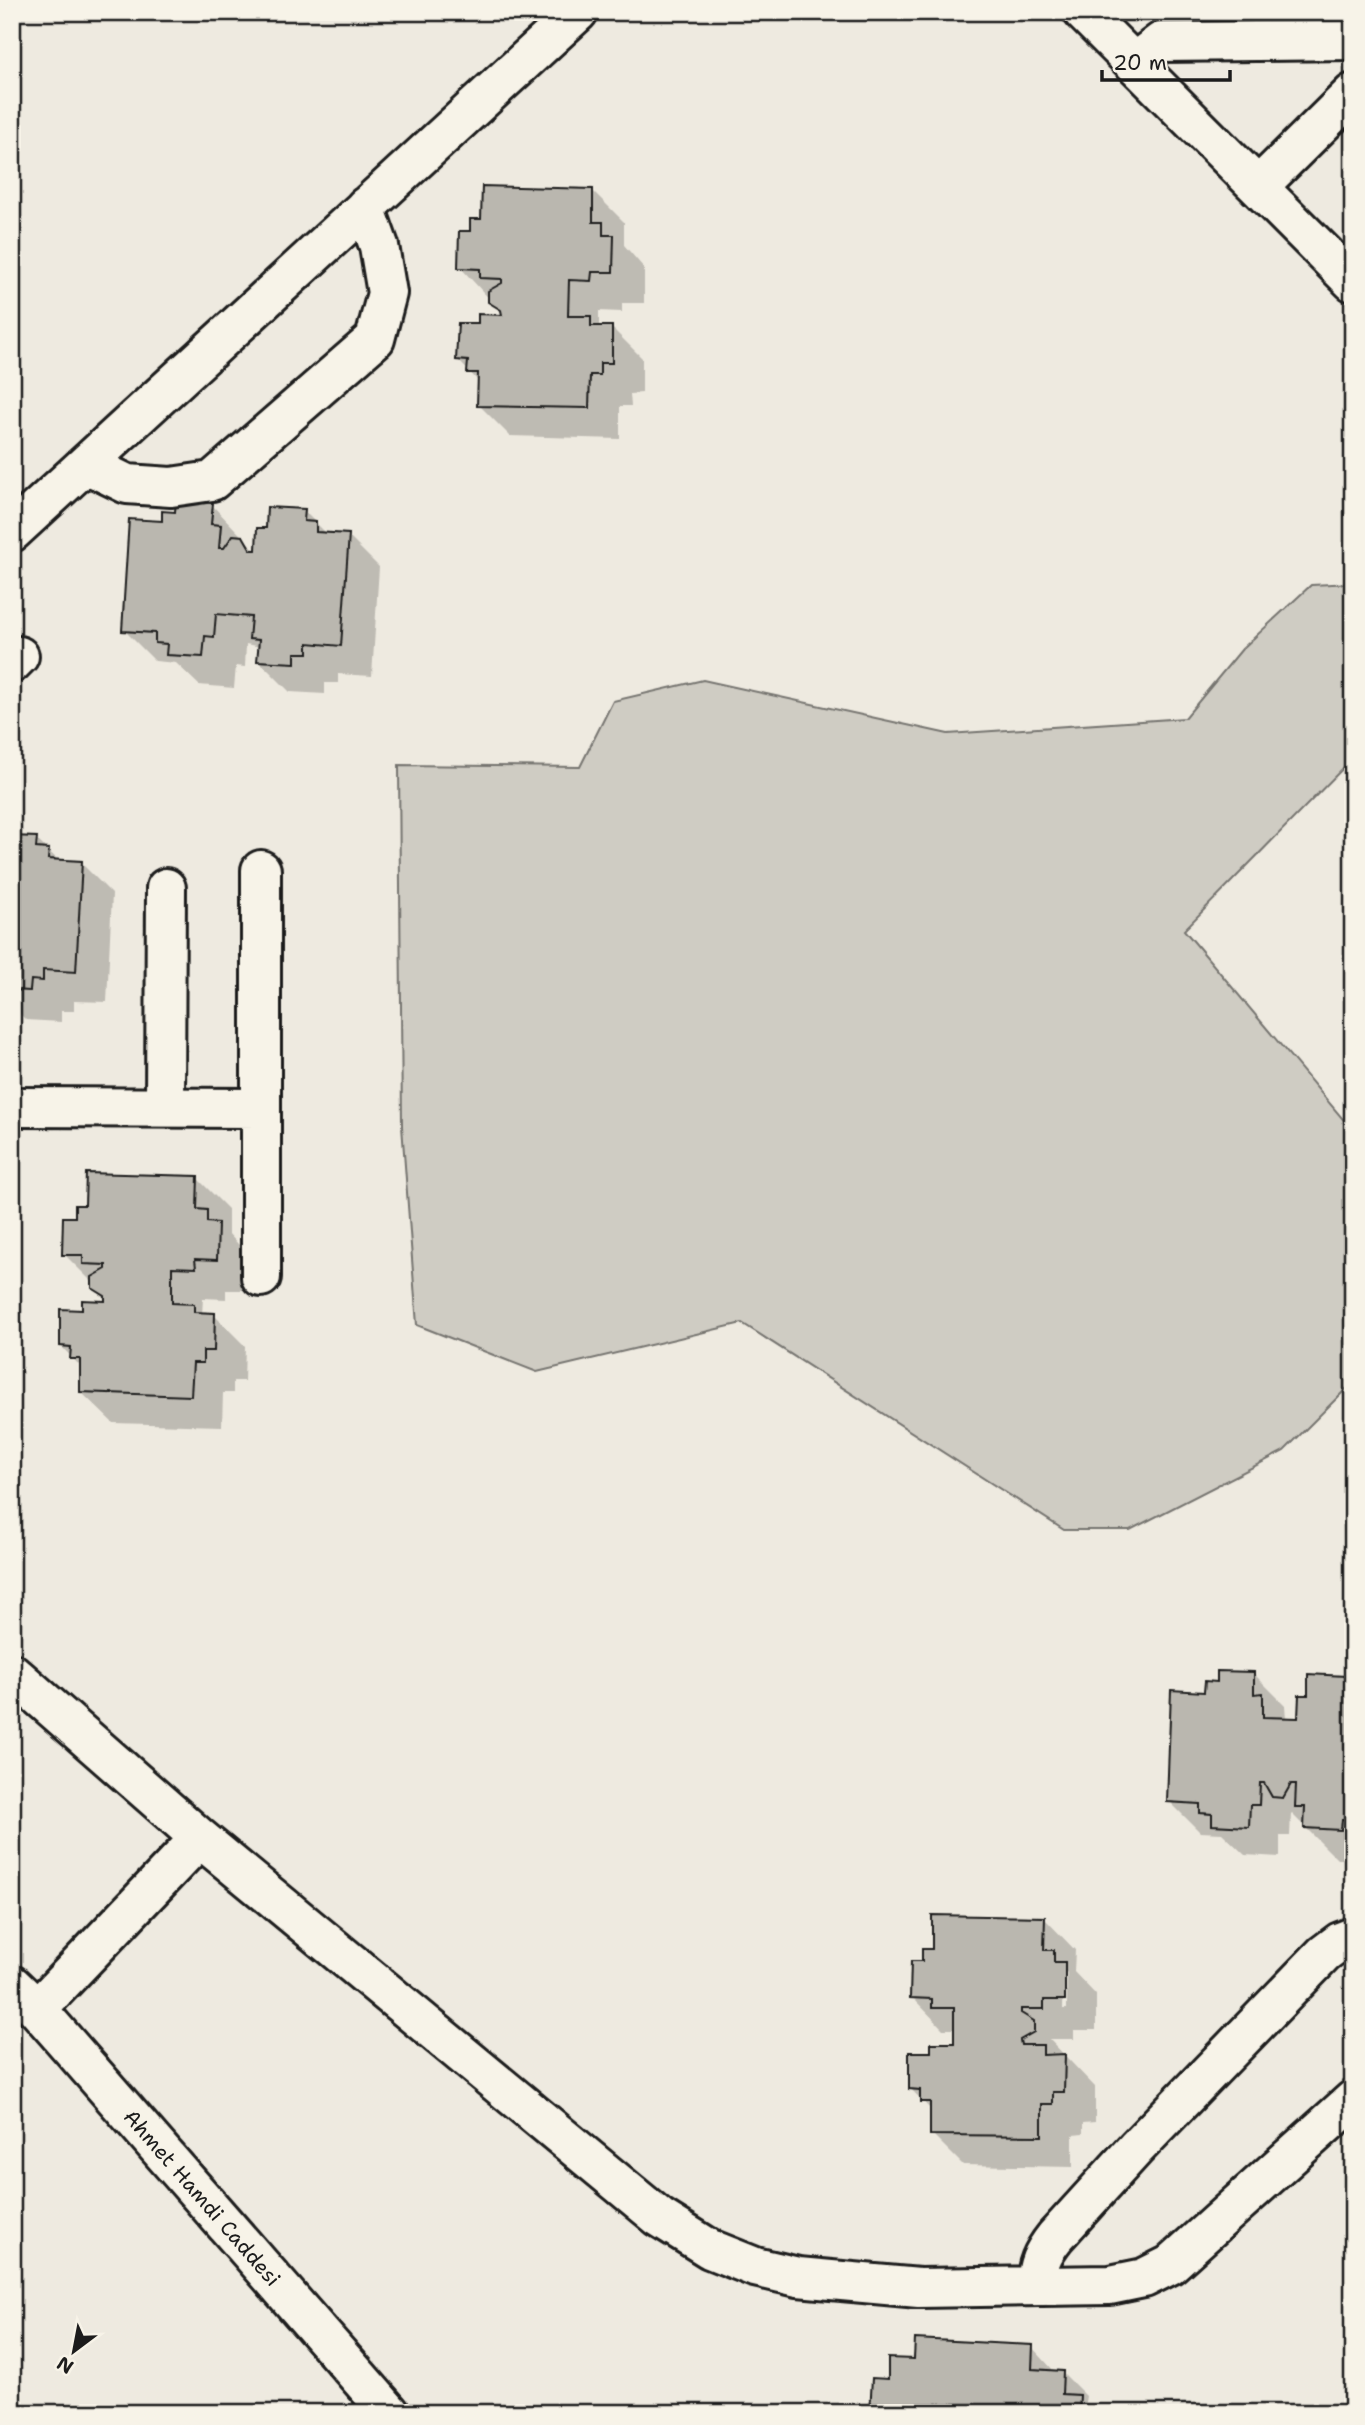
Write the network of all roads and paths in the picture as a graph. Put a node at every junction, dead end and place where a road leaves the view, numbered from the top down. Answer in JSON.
{"nodes":[{"id":1,"x":578,"y":12,"type":"edge"},
{"id":2,"x":1083,"y":12,"type":"edge"},
{"id":3,"x":1353,"y":40,"type":"edge"},
{"id":4,"x":1134,"y":63,"type":"junction"},
{"id":5,"x":1353,"y":93,"type":"edge"},
{"id":6,"x":1258,"y":187,"type":"junction"},
{"id":7,"x":365,"y":207,"type":"junction"},
{"id":8,"x":1353,"y":282,"type":"edge"},
{"id":9,"x":86,"y":464,"type":"junction"},
{"id":10,"x":12,"y":532,"type":"edge"},
{"id":11,"x":261,"y":870,"type":"dead end"},
{"id":12,"x":166,"y":888,"type":"dead end"},
{"id":13,"x":12,"y":1107,"type":"edge"},
{"id":14,"x":164,"y":1107,"type":"junction"},
{"id":15,"x":261,"y":1108,"type":"junction"},
{"id":16,"x":261,"y":1277,"type":"dead end"},
{"id":17,"x":12,"y":1673,"type":"edge"},
{"id":18,"x":200,"y":1838,"type":"junction"},
{"id":19,"x":1353,"y":1937,"type":"edge"},
{"id":20,"x":24,"y":1997,"type":"edge"},
{"id":21,"x":1353,"y":2100,"type":"edge"},
{"id":22,"x":1037,"y":2286,"type":"junction"},
{"id":23,"x":390,"y":2413,"type":"edge"}],
"edges":[{"from":1,"to":7,"type":"street"},
{"from":2,"to":4,"type":"street"},
{"from":3,"to":4,"type":"street"},
{"from":4,"to":6,"type":"street"},
{"from":5,"to":6,"type":"street"},
{"from":6,"to":8,"type":"street"},
{"from":7,"to":9,"type":"street"},
{"from":7,"to":9,"type":"street"},
{"from":9,"to":10,"type":"street"},
{"from":11,"to":15,"type":"street"},
{"from":12,"to":14,"type":"street"},
{"from":13,"to":14,"type":"street"},
{"from":14,"to":15,"type":"street"},
{"from":15,"to":16,"type":"street"},
{"from":17,"to":18,"type":"street"},
{"from":18,"to":20,"type":"street"},
{"from":18,"to":22,"type":"street"},
{"from":19,"to":22,"type":"street"},
{"from":20,"to":23,"type":"street","name":"Ahmet Hamdi Caddesi"},
{"from":21,"to":22,"type":"street"}]}
